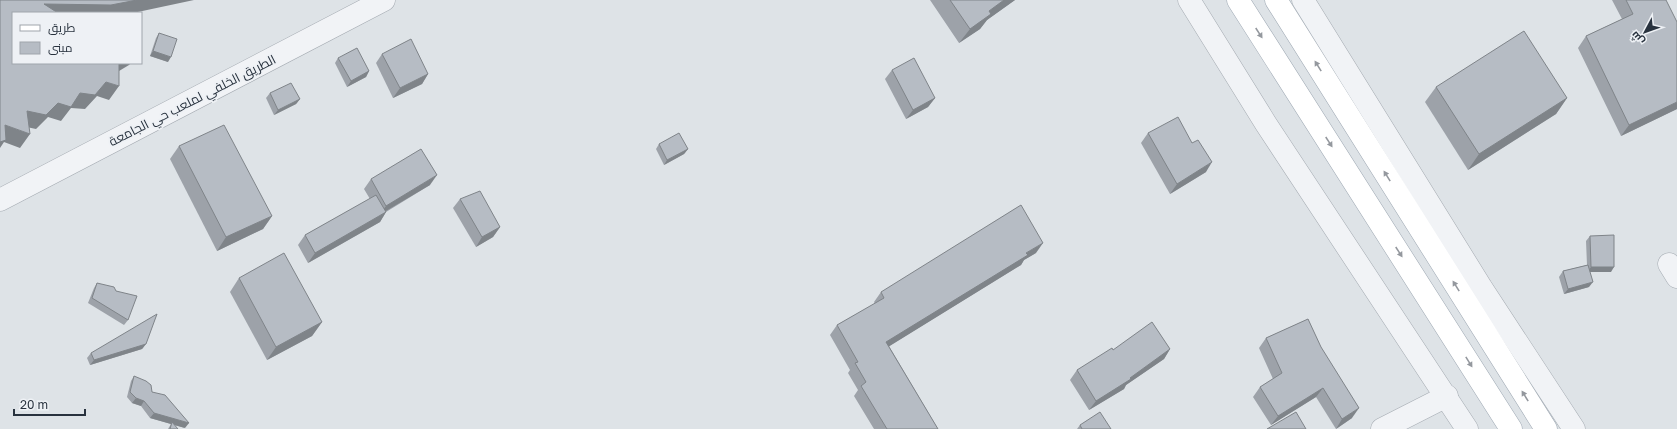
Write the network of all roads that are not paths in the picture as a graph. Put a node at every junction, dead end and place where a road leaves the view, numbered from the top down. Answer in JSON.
{"nodes":[{"id":1,"x":384,"y":0,"type":"edge"},
{"id":2,"x":1190,"y":0,"type":"edge"},
{"id":3,"x":1238,"y":0,"type":"edge"},
{"id":4,"x":1276,"y":0,"type":"edge"},
{"id":5,"x":1302,"y":0,"type":"edge"},
{"id":6,"x":0,"y":200,"type":"edge"},
{"id":7,"x":1447,"y":396,"type":"junction"},
{"id":8,"x":1382,"y":429,"type":"edge"},
{"id":9,"x":1467,"y":429,"type":"edge"},
{"id":10,"x":1511,"y":429,"type":"edge"},
{"id":11,"x":1546,"y":429,"type":"edge"},
{"id":12,"x":1574,"y":429,"type":"edge"}],
"edges":[{"from":1,"to":6,"type":"street","name":"الطريق الخلفي لملعب حي الجامعة"},
{"from":2,"to":7,"type":"street"},
{"from":3,"to":10,"type":"main road","one_way":true},
{"from":11,"to":4,"type":"main road","one_way":true},
{"from":5,"to":12,"type":"street"},
{"from":7,"to":8,"type":"street"},
{"from":7,"to":9,"type":"street"}]}
